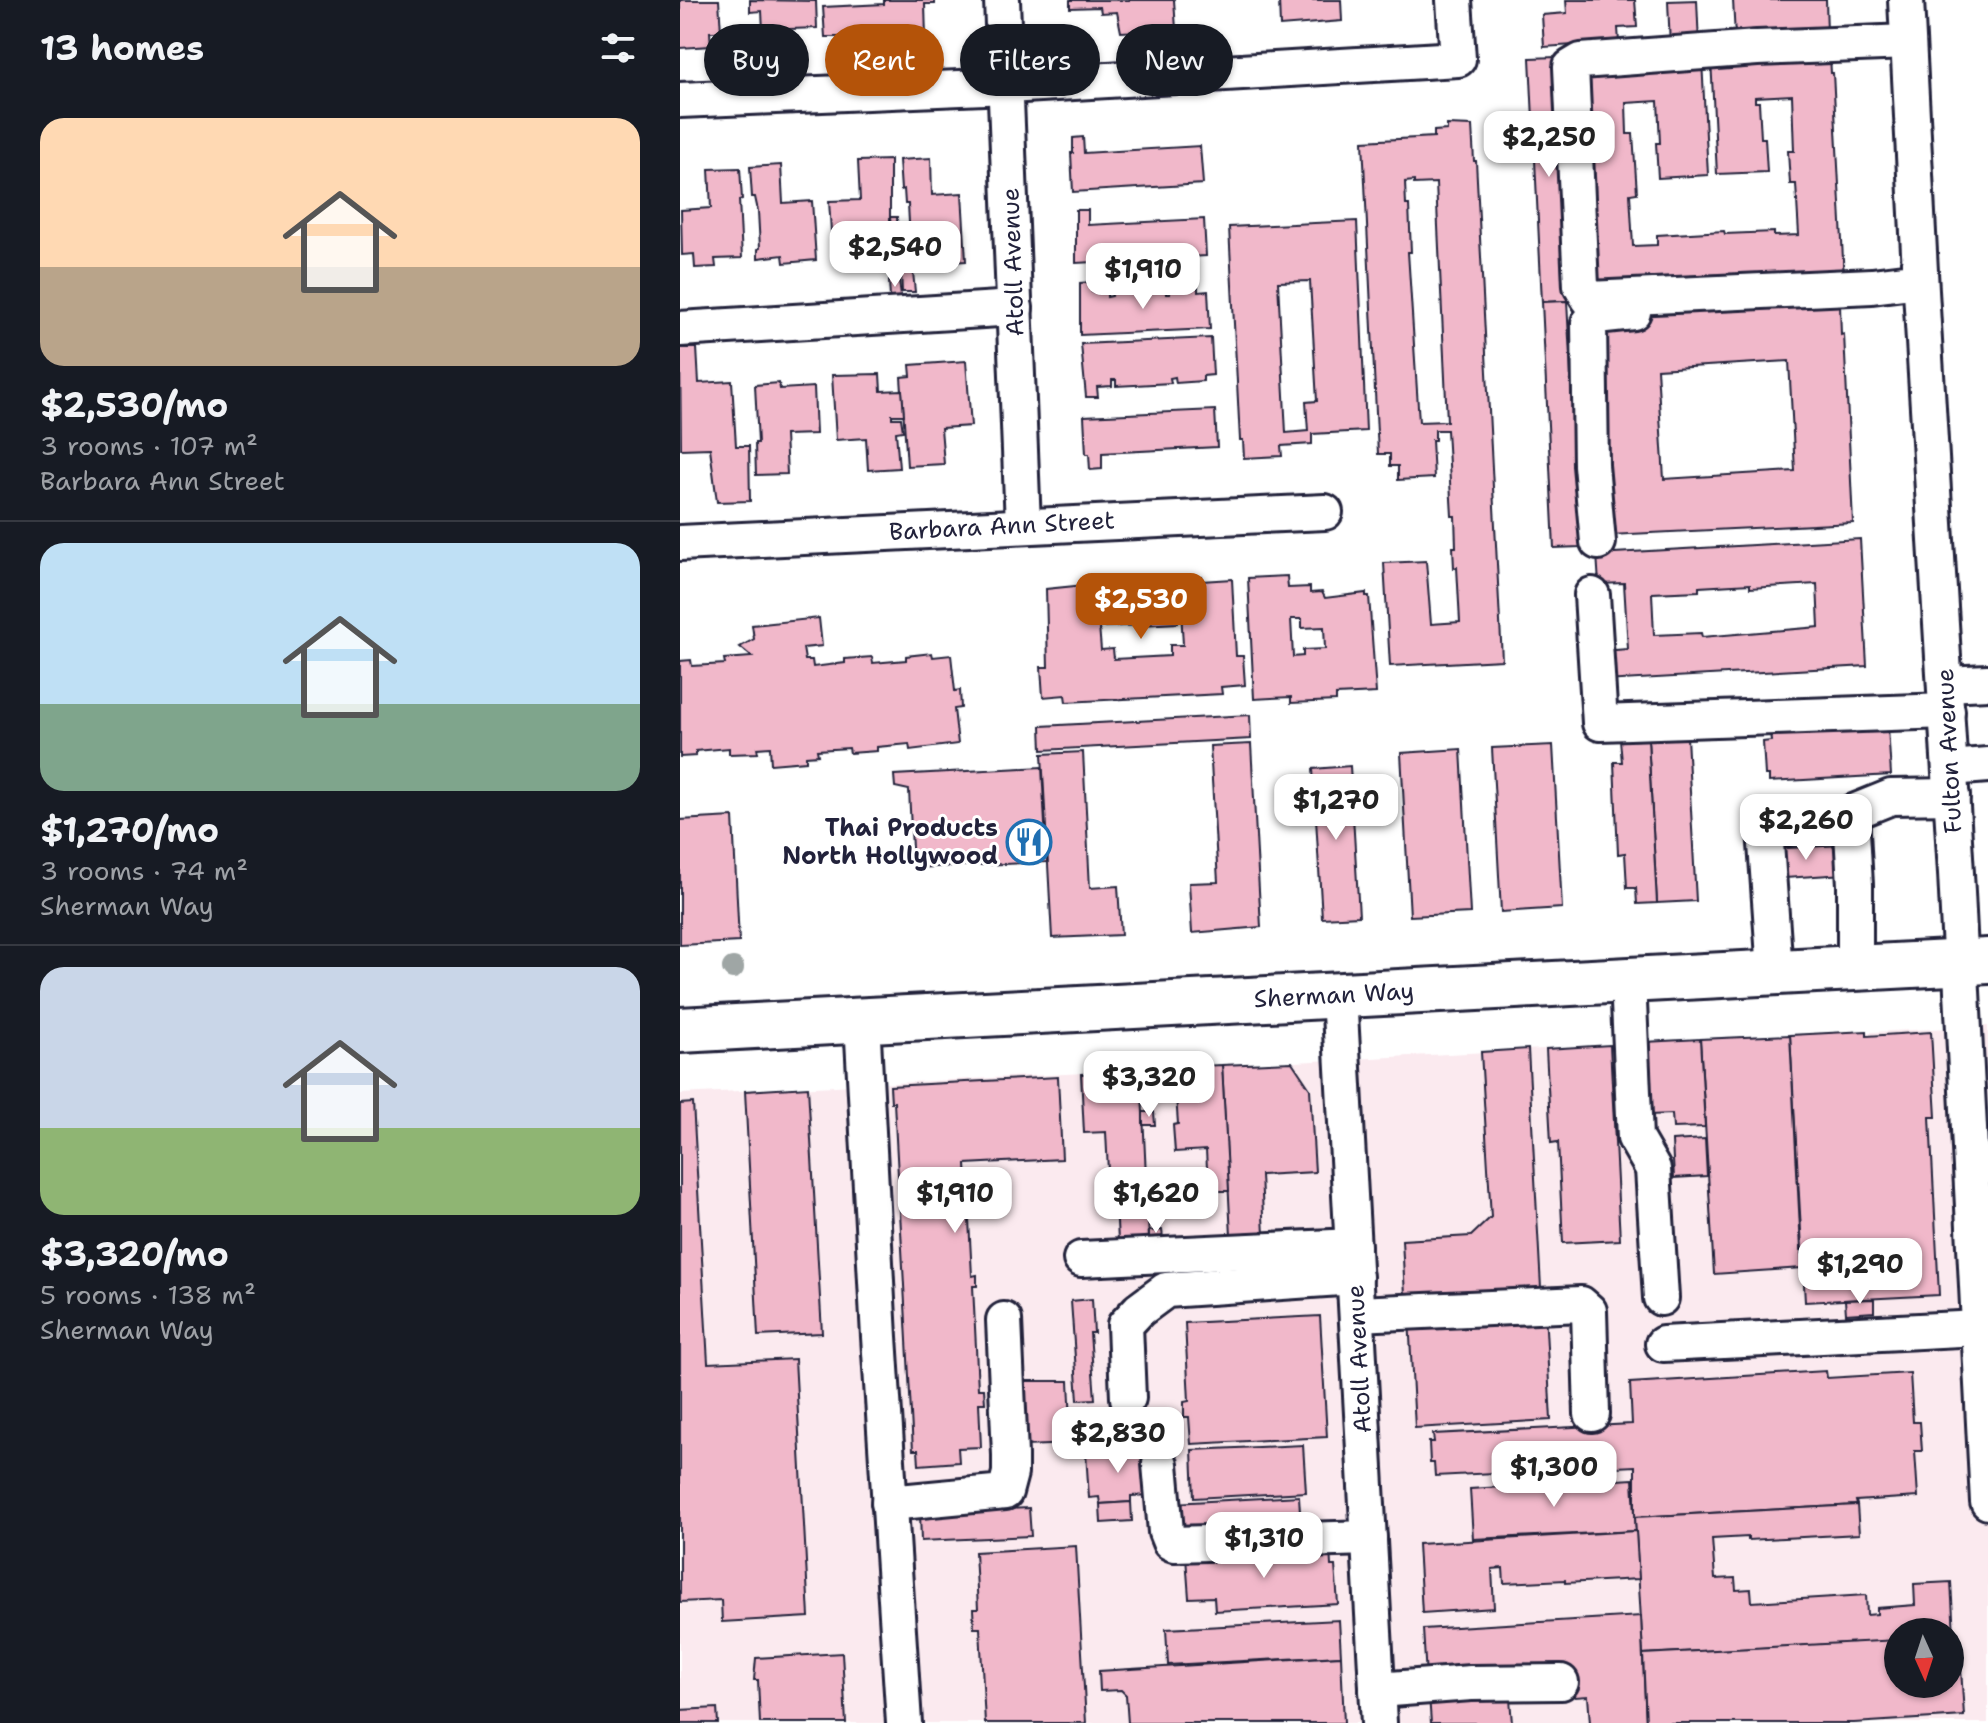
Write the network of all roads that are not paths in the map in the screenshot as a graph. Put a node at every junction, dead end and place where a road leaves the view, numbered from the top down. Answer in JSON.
{"nodes":[{"id":1,"x":1002,"y":0,"type":"edge"},
{"id":2,"x":1454,"y":0,"type":"edge"},
{"id":3,"x":1906,"y":0,"type":"edge"},
{"id":4,"x":1003,"y":24,"type":"edge"},
{"id":5,"x":1908,"y":42,"type":"junction"},
{"id":6,"x":1100,"y":80,"type":"edge"},
{"id":7,"x":960,"y":88,"type":"edge"},
{"id":8,"x":1007,"y":96,"type":"edge"},
{"id":9,"x":680,"y":100,"type":"edge"},
{"id":10,"x":1921,"y":286,"type":"junction"},
{"id":11,"x":1015,"y":308,"type":"junction"},
{"id":12,"x":680,"y":329,"type":"edge"},
{"id":13,"x":1325,"y":512,"type":"dead end"},
{"id":14,"x":1023,"y":525,"type":"junction"},
{"id":15,"x":1598,"y":542,"type":"dead end"},
{"id":16,"x":680,"y":543,"type":"edge"},
{"id":17,"x":1592,"y":595,"type":"dead end"},
{"id":18,"x":1988,"y":682,"type":"edge"},
{"id":19,"x":1946,"y":697,"type":"junction"},
{"id":20,"x":1988,"y":765,"type":"edge"},
{"id":21,"x":1951,"y":782,"type":"junction"},
{"id":22,"x":1851,"y":814,"type":"junction"},
{"id":23,"x":1974,"y":962,"type":"edge"},
{"id":24,"x":1855,"y":968,"type":"junction"},
{"id":25,"x":1775,"y":972,"type":"junction"},
{"id":26,"x":1628,"y":980,"type":"junction"},
{"id":27,"x":1339,"y":995,"type":"junction"},
{"id":28,"x":862,"y":1020,"type":"junction"},
{"id":29,"x":680,"y":1030,"type":"edge"},
{"id":30,"x":1081,"y":1259,"type":"dead end"},
{"id":31,"x":1354,"y":1262,"type":"junction"},
{"id":32,"x":1661,"y":1298,"type":"dead end"},
{"id":33,"x":1357,"y":1314,"type":"junction"},
{"id":34,"x":1004,"y":1320,"type":"dead end"},
{"id":35,"x":1979,"y":1328,"type":"junction"},
{"id":36,"x":1663,"y":1344,"type":"dead end"},
{"id":37,"x":1128,"y":1398,"type":"dead end"},
{"id":38,"x":1592,"y":1414,"type":"dead end"},
{"id":39,"x":1160,"y":1464,"type":"dead end"},
{"id":40,"x":1987,"y":1482,"type":"edge"},
{"id":41,"x":889,"y":1503,"type":"junction"},
{"id":42,"x":1369,"y":1538,"type":"junction"},
{"id":43,"x":1561,"y":1682,"type":"dead end"},
{"id":44,"x":1378,"y":1707,"type":"edge"},
{"id":45,"x":904,"y":1723,"type":"edge"}],
"edges":[{"from":1,"to":4,"type":"street","name":"Atoll Avenue"},
{"from":2,"to":6,"type":"street"},
{"from":3,"to":5,"type":"street","name":"Fulton Avenue"},
{"from":5,"to":10,"type":"street","name":"Fulton Avenue"},
{"from":5,"to":10,"type":"street"},
{"from":7,"to":9,"type":"street"},
{"from":8,"to":11,"type":"street","name":"Atoll Avenue"},
{"from":10,"to":15,"type":"street"},
{"from":10,"to":19,"type":"street","name":"Fulton Avenue"},
{"from":11,"to":12,"type":"street"},
{"from":11,"to":14,"type":"street","name":"Atoll Avenue"},
{"from":13,"to":14,"type":"street","name":"Barbara Ann Street"},
{"from":14,"to":16,"type":"street","name":"Barbara Ann Street"},
{"from":17,"to":19,"type":"street"},
{"from":18,"to":19,"type":"street"},
{"from":19,"to":21,"type":"street","name":"Fulton Avenue"},
{"from":20,"to":21,"type":"street"},
{"from":21,"to":22,"type":"street"},
{"from":21,"to":23,"type":"street","name":"Fulton Avenue"},
{"from":22,"to":24,"type":"street"},
{"from":22,"to":25,"type":"street"},
{"from":23,"to":24,"type":"main road","name":"Sherman Way"},
{"from":23,"to":35,"type":"street","name":"Fulton Avenue"},
{"from":24,"to":25,"type":"main road","name":"Sherman Way"},
{"from":25,"to":26,"type":"main road","name":"Sherman Way"},
{"from":26,"to":27,"type":"main road","name":"Sherman Way"},
{"from":26,"to":32,"type":"street"},
{"from":27,"to":28,"type":"main road","name":"Sherman Way"},
{"from":27,"to":31,"type":"street","name":"Atoll Avenue"},
{"from":28,"to":29,"type":"main road","name":"Sherman Way"},
{"from":28,"to":41,"type":"street"},
{"from":30,"to":31,"type":"street"},
{"from":31,"to":33,"type":"street","name":"Atoll Avenue"},
{"from":31,"to":37,"type":"street"},
{"from":33,"to":38,"type":"street"},
{"from":33,"to":42,"type":"street","name":"Atoll Avenue"},
{"from":34,"to":41,"type":"street"},
{"from":35,"to":36,"type":"street"},
{"from":35,"to":40,"type":"street","name":"Fulton Avenue"},
{"from":39,"to":42,"type":"street"},
{"from":41,"to":45,"type":"street"},
{"from":42,"to":44,"type":"street","name":"Atoll Avenue"},
{"from":43,"to":44,"type":"street"}]}
